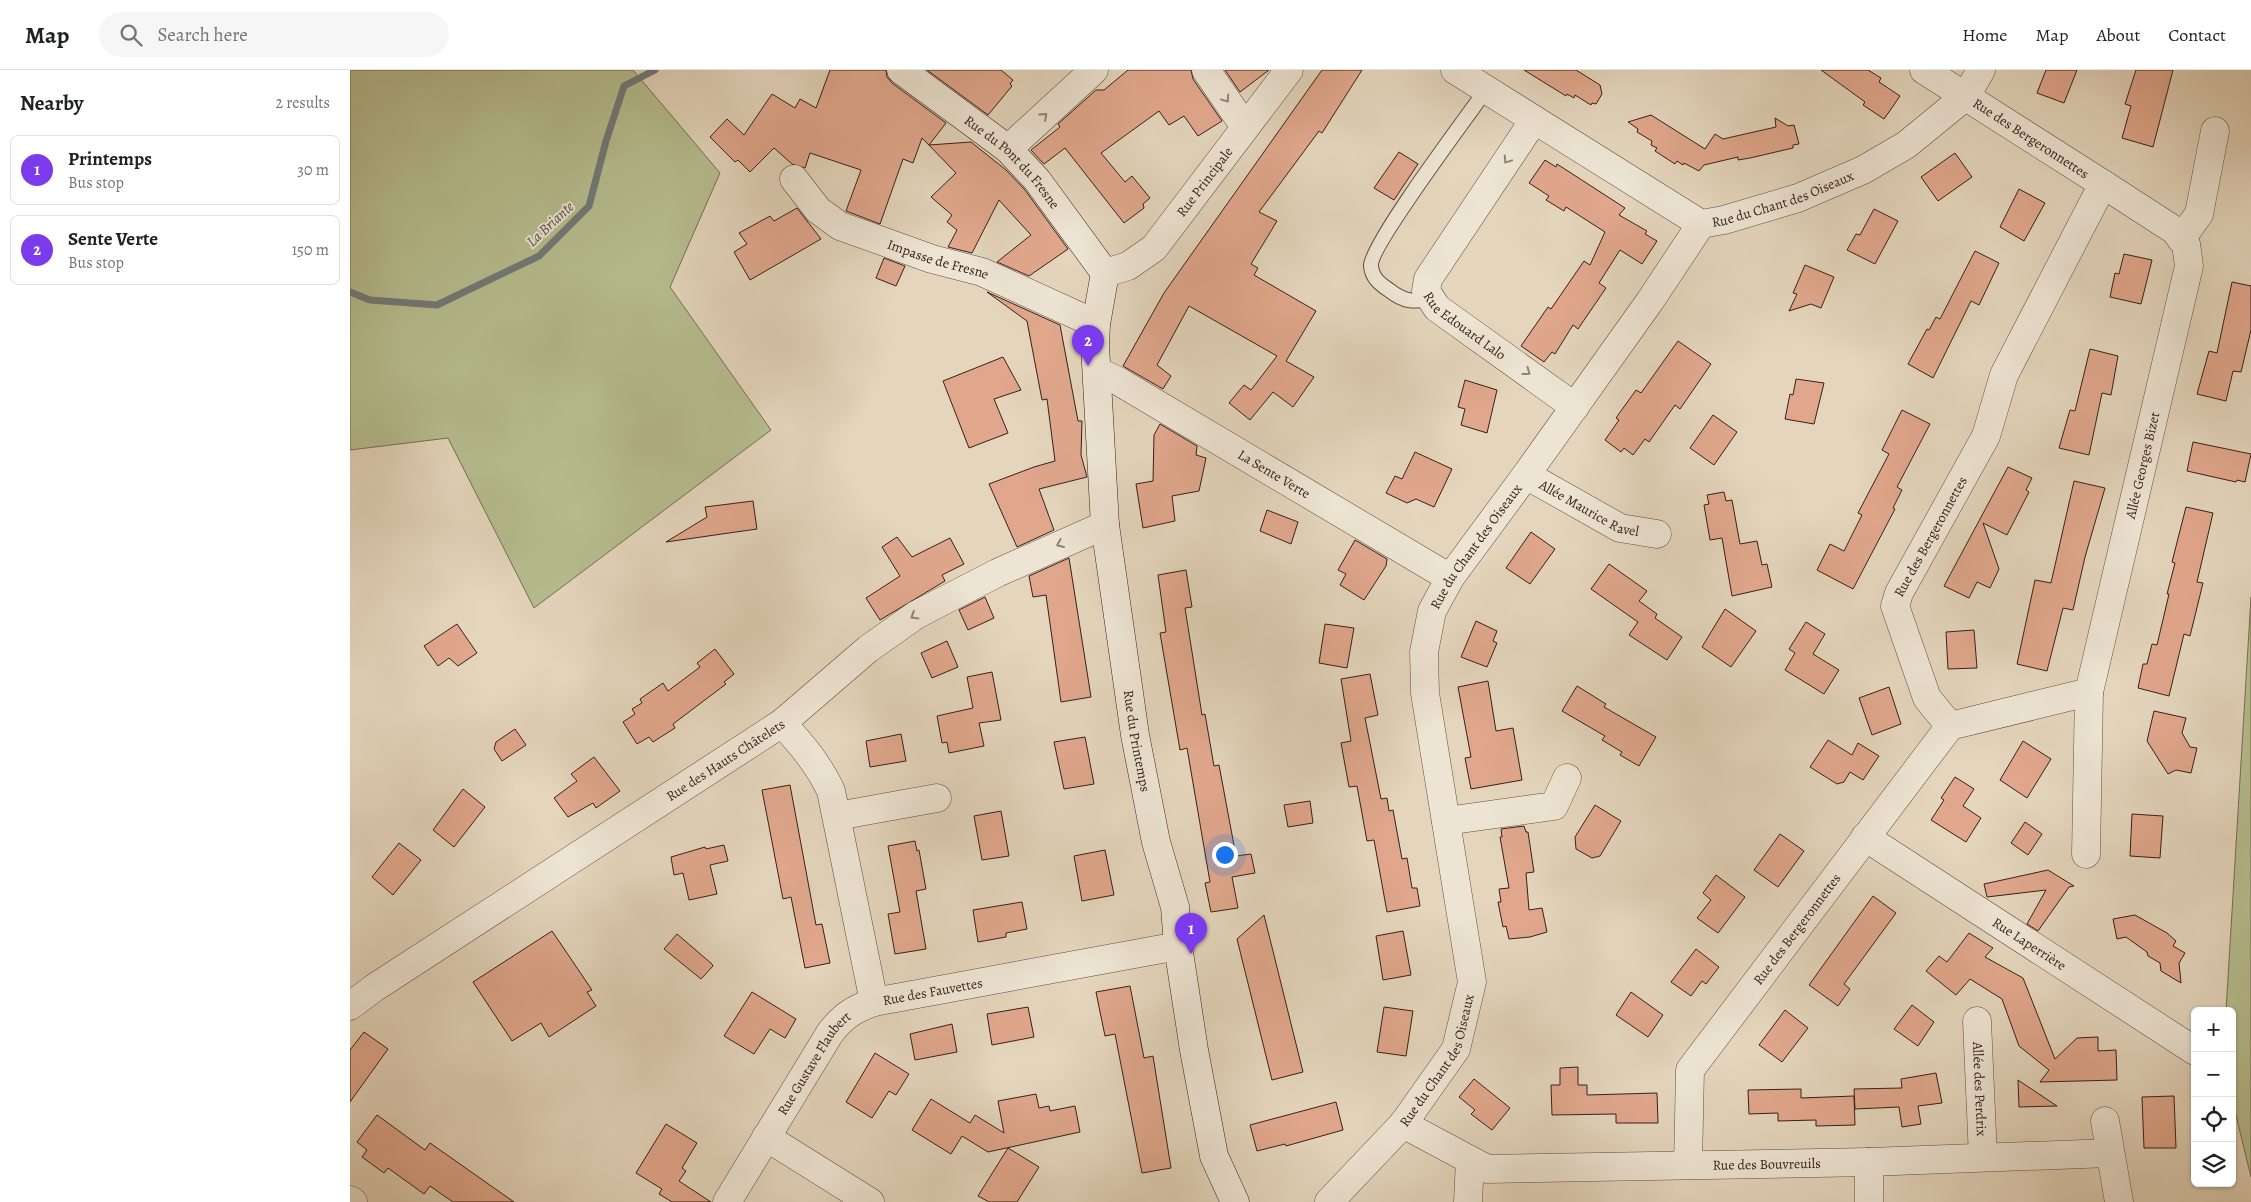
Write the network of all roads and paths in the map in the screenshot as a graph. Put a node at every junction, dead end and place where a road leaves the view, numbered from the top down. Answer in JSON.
{"nodes":[{"id":1,"x":901,"y":70,"type":"edge"},
{"id":2,"x":1094,"y":70,"type":"edge"},
{"id":3,"x":1206,"y":70,"type":"edge"},
{"id":4,"x":1289,"y":70,"type":"edge"},
{"id":5,"x":1455,"y":70,"type":"edge"},
{"id":6,"x":1924,"y":70,"type":"edge"},
{"id":7,"x":1981,"y":70,"type":"edge"},
{"id":8,"x":1486,"y":90,"type":"junction"},
{"id":9,"x":1966,"y":96,"type":"junction"},
{"id":10,"x":1534,"y":120,"type":"junction"},
{"id":11,"x":1246,"y":127,"type":"junction"},
{"id":12,"x":2215,"y":131,"type":"dead end"},
{"id":13,"x":1008,"y":149,"type":"junction"},
{"id":14,"x":794,"y":179,"type":"dead end"},
{"id":15,"x":2103,"y":184,"type":"junction"},
{"id":16,"x":1701,"y":224,"type":"junction"},
{"id":17,"x":2181,"y":239,"type":"junction"},
{"id":18,"x":1104,"y":273,"type":"junction"},
{"id":19,"x":1431,"y":298,"type":"junction"},
{"id":20,"x":1096,"y":324,"type":"junction"},
{"id":21,"x":1097,"y":371,"type":"junction"},
{"id":22,"x":1575,"y":407,"type":"junction"},
{"id":23,"x":1526,"y":476,"type":"junction"},
{"id":24,"x":1105,"y":525,"type":"junction"},
{"id":25,"x":1657,"y":534,"type":"dead end"},
{"id":26,"x":1450,"y":578,"type":"junction"},
{"id":27,"x":2090,"y":692,"type":"junction"},
{"id":28,"x":782,"y":723,"type":"junction"},
{"id":29,"x":1950,"y":726,"type":"junction"},
{"id":30,"x":1567,"y":778,"type":"dead end"},
{"id":31,"x":937,"y":798,"type":"dead end"},
{"id":32,"x":837,"y":816,"type":"junction"},
{"id":33,"x":1446,"y":821,"type":"junction"},
{"id":34,"x":1865,"y":837,"type":"junction"},
{"id":35,"x":2086,"y":854,"type":"dead end"},
{"id":36,"x":1178,"y":946,"type":"junction"},
{"id":37,"x":874,"y":1002,"type":"junction"},
{"id":38,"x":350,"y":1006,"type":"edge"},
{"id":39,"x":1977,"y":1021,"type":"dead end"},
{"id":40,"x":2191,"y":1048,"type":"edge"},
{"id":41,"x":2105,"y":1121,"type":"dead end"},
{"id":42,"x":1403,"y":1124,"type":"junction"},
{"id":43,"x":766,"y":1138,"type":"junction"},
{"id":44,"x":2109,"y":1153,"type":"junction"},
{"id":45,"x":1984,"y":1158,"type":"junction"},
{"id":46,"x":1470,"y":1160,"type":"junction"},
{"id":47,"x":1868,"y":1162,"type":"junction"},
{"id":48,"x":1688,"y":1165,"type":"junction"},
{"id":49,"x":350,"y":1200,"type":"edge"},
{"id":50,"x":353,"y":1202,"type":"edge"},
{"id":51,"x":727,"y":1202,"type":"edge"},
{"id":52,"x":870,"y":1202,"type":"edge"},
{"id":53,"x":1235,"y":1202,"type":"edge"},
{"id":54,"x":1329,"y":1202,"type":"edge"},
{"id":55,"x":1468,"y":1202,"type":"edge"},
{"id":56,"x":1869,"y":1202,"type":"edge"},
{"id":57,"x":2119,"y":1202,"type":"edge"}],
"edges":[{"from":1,"to":13,"type":"street","name":"Rue du Pont du Fresne"},
{"from":13,"to":2,"type":"street","one_way":true},
{"from":3,"to":11,"type":"street","one_way":true},
{"from":4,"to":11,"type":"street","name":"Rue Principale"},
{"from":5,"to":8,"type":"street"},
{"from":6,"to":9,"type":"street","name":"Rue des Bergeronnettes"},
{"from":7,"to":9,"type":"street","name":"Rue du Chant des Oiseaux"},
{"from":8,"to":10,"type":"street"},
{"from":8,"to":19,"type":"lane"},
{"from":9,"to":15,"type":"street","name":"Rue des Bergeronnettes"},
{"from":9,"to":16,"type":"street","name":"Rue du Chant des Oiseaux"},
{"from":10,"to":16,"type":"street"},
{"from":10,"to":19,"type":"street","name":"Rue Edouard Lalo","one_way":true},
{"from":11,"to":18,"type":"street","name":"Rue Principale"},
{"from":12,"to":17,"type":"street"},
{"from":13,"to":18,"type":"street","name":"Rue du Pont du Fresne"},
{"from":14,"to":20,"type":"street","name":"Impasse de Fresne"},
{"from":15,"to":17,"type":"street"},
{"from":15,"to":29,"type":"street","name":"Rue des Bergeronnettes"},
{"from":16,"to":22,"type":"street","name":"Rue du Chant des Oiseaux"},
{"from":17,"to":27,"type":"street","name":"Allée Georges Bizet"},
{"from":18,"to":20,"type":"street","name":"Rue du Printemps"},
{"from":19,"to":22,"type":"street","name":"Rue Edouard Lalo","one_way":true},
{"from":20,"to":21,"type":"street","name":"Rue du Printemps"},
{"from":21,"to":24,"type":"street","name":"Rue du Printemps"},
{"from":21,"to":26,"type":"street","name":"La Sente Verte"},
{"from":22,"to":23,"type":"street","name":"Rue du Chant des Oiseaux"},
{"from":23,"to":25,"type":"street","name":"Allée Maurice Ravel"},
{"from":23,"to":26,"type":"street","name":"Rue du Chant des Oiseaux"},
{"from":24,"to":28,"type":"street","name":"Rue des Hauts Châtelets","one_way":true},
{"from":24,"to":36,"type":"street","name":"Rue du Printemps"},
{"from":26,"to":33,"type":"street","name":"Rue du Chant des Oiseaux"},
{"from":27,"to":29,"type":"street"},
{"from":27,"to":35,"type":"street","name":"Allée Georges Bizet"},
{"from":28,"to":32,"type":"street","name":"Rue des Fauvettes"},
{"from":28,"to":38,"type":"street","name":"Rue des Hauts Châtelets"},
{"from":29,"to":34,"type":"street","name":"Rue des Bergeronnettes"},
{"from":30,"to":33,"type":"street"},
{"from":31,"to":32,"type":"street"},
{"from":32,"to":37,"type":"street","name":"Rue des Fauvettes"},
{"from":33,"to":42,"type":"street","name":"Rue du Chant des Oiseaux"},
{"from":34,"to":40,"type":"street","name":"Rue Laperrière"},
{"from":34,"to":48,"type":"street","name":"Rue des Bergeronnettes"},
{"from":36,"to":37,"type":"street","name":"Rue des Fauvettes"},
{"from":36,"to":53,"type":"street","name":"Rue du Printemps"},
{"from":37,"to":43,"type":"street","name":"Rue Gustave Flaubert"},
{"from":39,"to":45,"type":"street","name":"Allée des Perdrix"},
{"from":41,"to":44,"type":"street"},
{"from":42,"to":46,"type":"street","name":"Rue des Bouvreuils"},
{"from":42,"to":54,"type":"street","name":"Rue du Chant des Oiseaux"},
{"from":43,"to":51,"type":"street","name":"Rue Gustave Flaubert"},
{"from":43,"to":52,"type":"street"},
{"from":44,"to":45,"type":"street","name":"Rue des Bouvreuils"},
{"from":44,"to":57,"type":"street"},
{"from":45,"to":47,"type":"street","name":"Rue des Bouvreuils"},
{"from":46,"to":48,"type":"street","name":"Rue des Bouvreuils"},
{"from":46,"to":55,"type":"street"},
{"from":47,"to":48,"type":"street","name":"Rue des Bouvreuils"},
{"from":47,"to":56,"type":"street"},
{"from":49,"to":50,"type":"street"}]}
